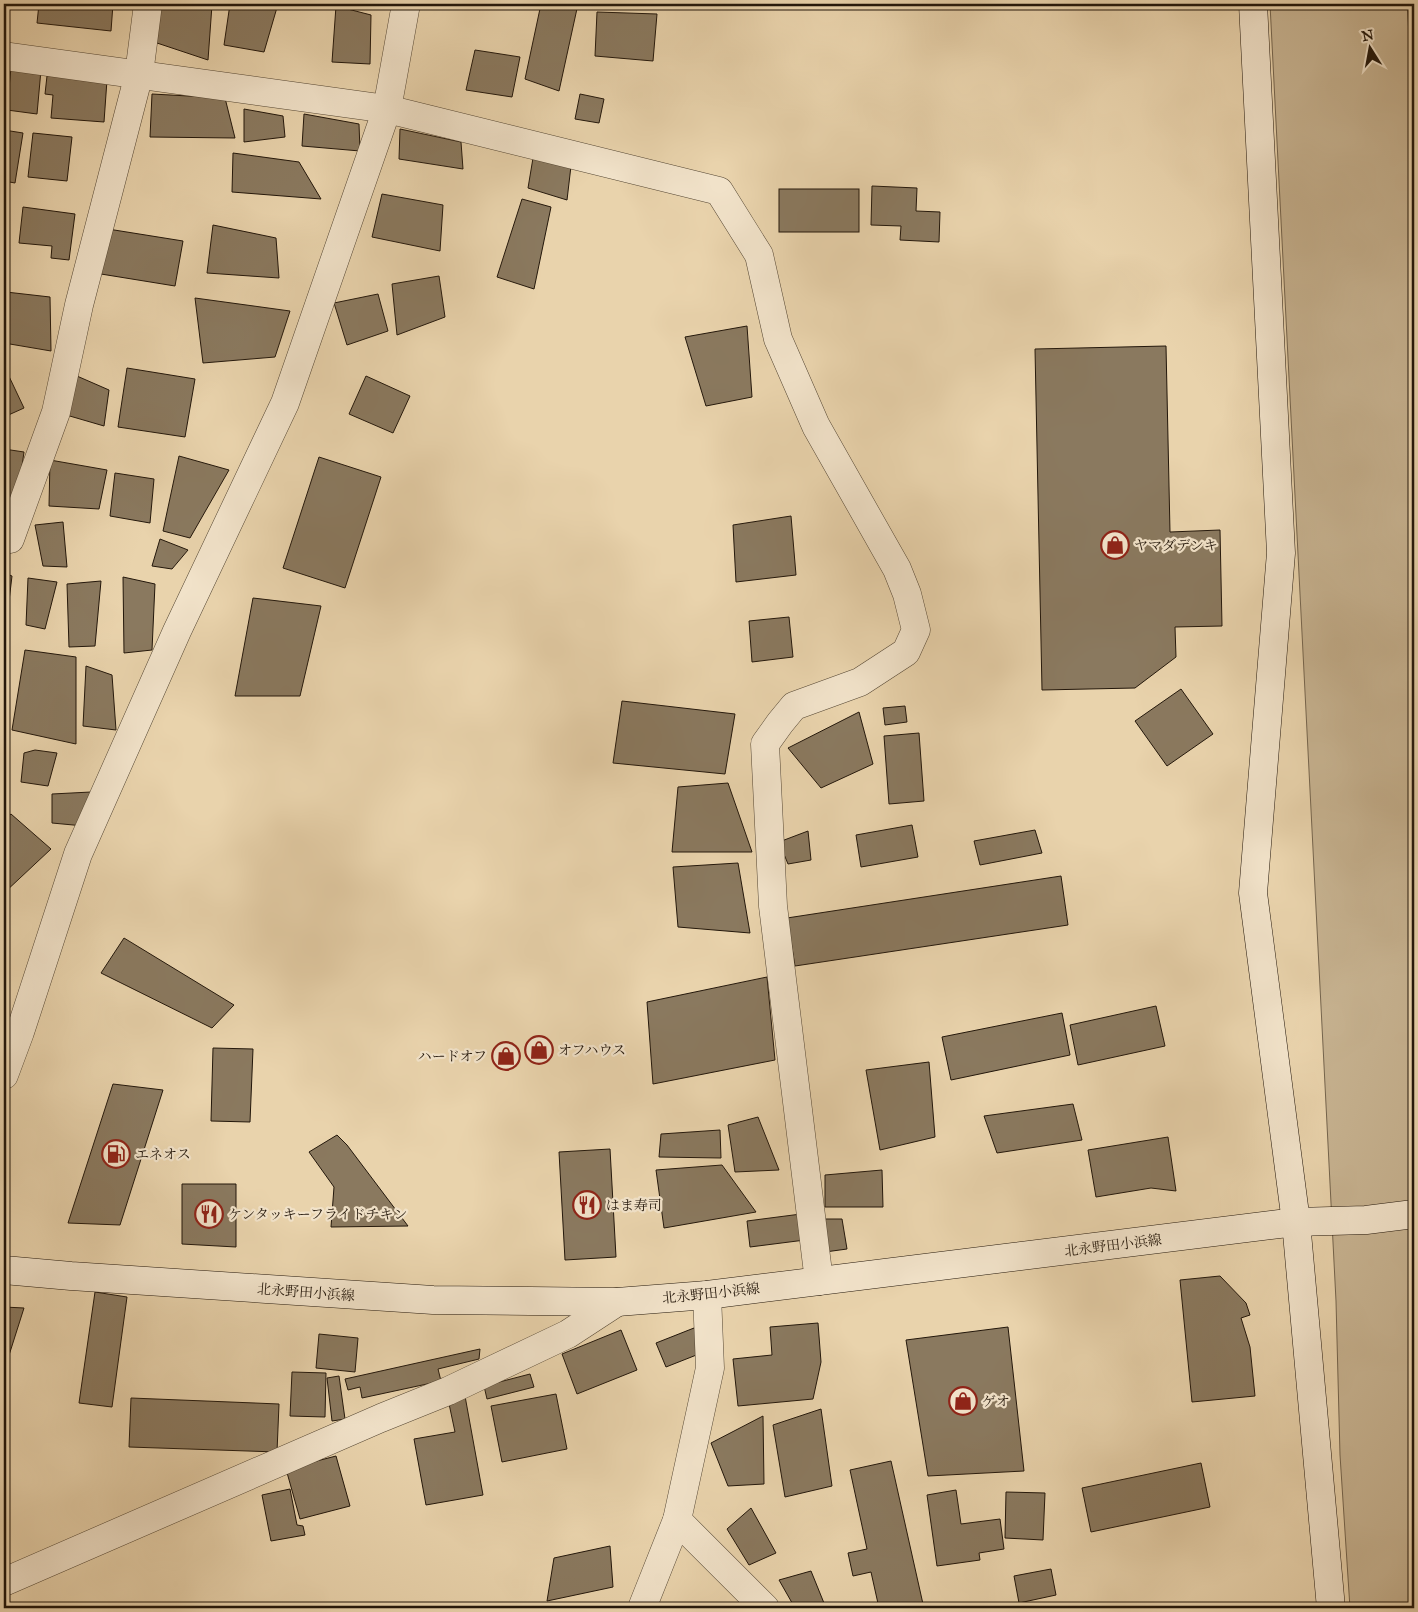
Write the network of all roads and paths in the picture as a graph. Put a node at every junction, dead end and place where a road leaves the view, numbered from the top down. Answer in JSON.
{"nodes":[{"id":1,"x":148,"y":4,"type":"edge"},
{"id":2,"x":406,"y":4,"type":"edge"},
{"id":3,"x":1253,"y":4,"type":"edge"},
{"id":4,"x":4,"y":56,"type":"edge"},
{"id":5,"x":140,"y":74,"type":"junction"},
{"id":6,"x":387,"y":110,"type":"junction"},
{"id":7,"x":4,"y":540,"type":"edge"},
{"id":8,"x":4,"y":1075,"type":"edge"},
{"id":9,"x":1414,"y":1214,"type":"edge"},
{"id":10,"x":1296,"y":1222,"type":"junction"},
{"id":11,"x":4,"y":1270,"type":"edge"},
{"id":12,"x":819,"y":1281,"type":"junction"},
{"id":13,"x":707,"y":1295,"type":"junction"},
{"id":14,"x":617,"y":1302,"type":"junction"},
{"id":15,"x":678,"y":1520,"type":"junction"},
{"id":16,"x":4,"y":1582,"type":"edge"},
{"id":17,"x":642,"y":1608,"type":"edge"},
{"id":18,"x":764,"y":1608,"type":"edge"},
{"id":19,"x":1331,"y":1608,"type":"edge"}],
"edges":[{"from":1,"to":5,"type":"street"},
{"from":2,"to":6,"type":"street"},
{"from":3,"to":10,"type":"street"},
{"from":4,"to":5,"type":"street"},
{"from":5,"to":6,"type":"street"},
{"from":5,"to":7,"type":"street"},
{"from":6,"to":8,"type":"street"},
{"from":6,"to":12,"type":"street"},
{"from":9,"to":10,"type":"street","name":"北永野田小浜線"},
{"from":10,"to":12,"type":"street","name":"北永野田小浜線"},
{"from":10,"to":19,"type":"street"},
{"from":11,"to":14,"type":"street","name":"北永野田小浜線"},
{"from":12,"to":13,"type":"street","name":"北永野田小浜線"},
{"from":13,"to":14,"type":"street","name":"北永野田小浜線"},
{"from":13,"to":15,"type":"street"},
{"from":14,"to":16,"type":"street"},
{"from":15,"to":17,"type":"street"},
{"from":15,"to":18,"type":"street"}]}
